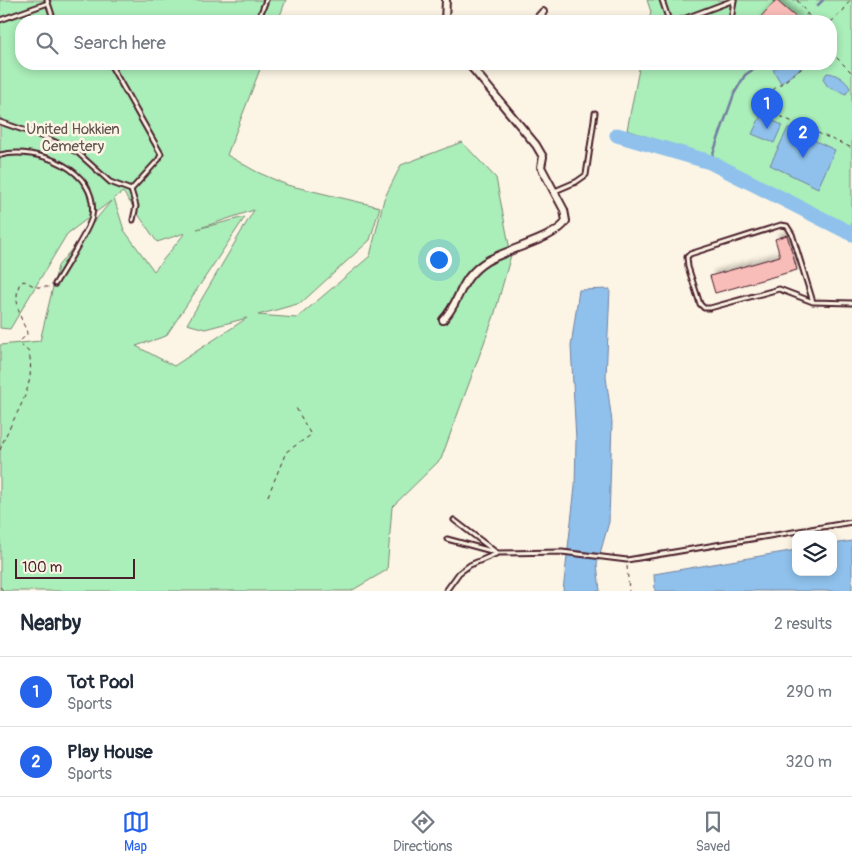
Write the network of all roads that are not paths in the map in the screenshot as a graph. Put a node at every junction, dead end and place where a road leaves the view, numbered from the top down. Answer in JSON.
{"nodes":[{"id":1,"x":266,"y":0,"type":"edge"},
{"id":2,"x":446,"y":0,"type":"edge"},
{"id":3,"x":662,"y":0,"type":"edge"},
{"id":4,"x":734,"y":0,"type":"edge"},
{"id":5,"x":47,"y":2,"type":"edge"},
{"id":6,"x":543,"y":12,"type":"dead end"},
{"id":7,"x":52,"y":15,"type":"edge"},
{"id":8,"x":260,"y":15,"type":"edge"},
{"id":9,"x":445,"y":15,"type":"edge"},
{"id":10,"x":540,"y":15,"type":"edge"},
{"id":11,"x":667,"y":15,"type":"edge"},
{"id":12,"x":694,"y":15,"type":"edge"},
{"id":13,"x":732,"y":15,"type":"edge"},
{"id":14,"x":0,"y":20,"type":"edge"},
{"id":15,"x":113,"y":70,"type":"edge"},
{"id":16,"x":474,"y":70,"type":"edge"},
{"id":17,"x":595,"y":112,"type":"dead end"},
{"id":18,"x":0,"y":122,"type":"edge"},
{"id":19,"x":0,"y":156,"type":"edge"},
{"id":20,"x":130,"y":190,"type":"junction"},
{"id":21,"x":554,"y":191,"type":"junction"},
{"id":22,"x":133,"y":220,"type":"dead end"},
{"id":23,"x":55,"y":284,"type":"road end"},
{"id":24,"x":813,"y":302,"type":"junction"},
{"id":25,"x":852,"y":303,"type":"edge"},
{"id":26,"x":443,"y":320,"type":"dead end"},
{"id":27,"x":454,"y":520,"type":"dead end"},
{"id":28,"x":852,"y":522,"type":"edge"},
{"id":29,"x":447,"y":540,"type":"dead end"},
{"id":30,"x":498,"y":553,"type":"junction"},
{"id":31,"x":446,"y":591,"type":"edge"}],
"edges":[{"from":1,"to":8,"type":"lane"},
{"from":2,"to":9,"type":"street"},
{"from":3,"to":11,"type":"lane"},
{"from":4,"to":12,"type":"lane"},
{"from":4,"to":13,"type":"lane"},
{"from":5,"to":7,"type":"lane"},
{"from":5,"to":14,"type":"lane"},
{"from":6,"to":10,"type":"street"},
{"from":15,"to":20,"type":"lane"},
{"from":16,"to":21,"type":"street"},
{"from":17,"to":21,"type":"lane"},
{"from":18,"to":20,"type":"lane"},
{"from":19,"to":23,"type":"lane"},
{"from":20,"to":22,"type":"lane"},
{"from":21,"to":26,"type":"street"},
{"from":24,"to":24,"type":"lane"},
{"from":24,"to":25,"type":"lane"},
{"from":27,"to":30,"type":"lane"},
{"from":28,"to":30,"type":"lane"},
{"from":29,"to":30,"type":"lane"},
{"from":30,"to":31,"type":"lane"}]}
